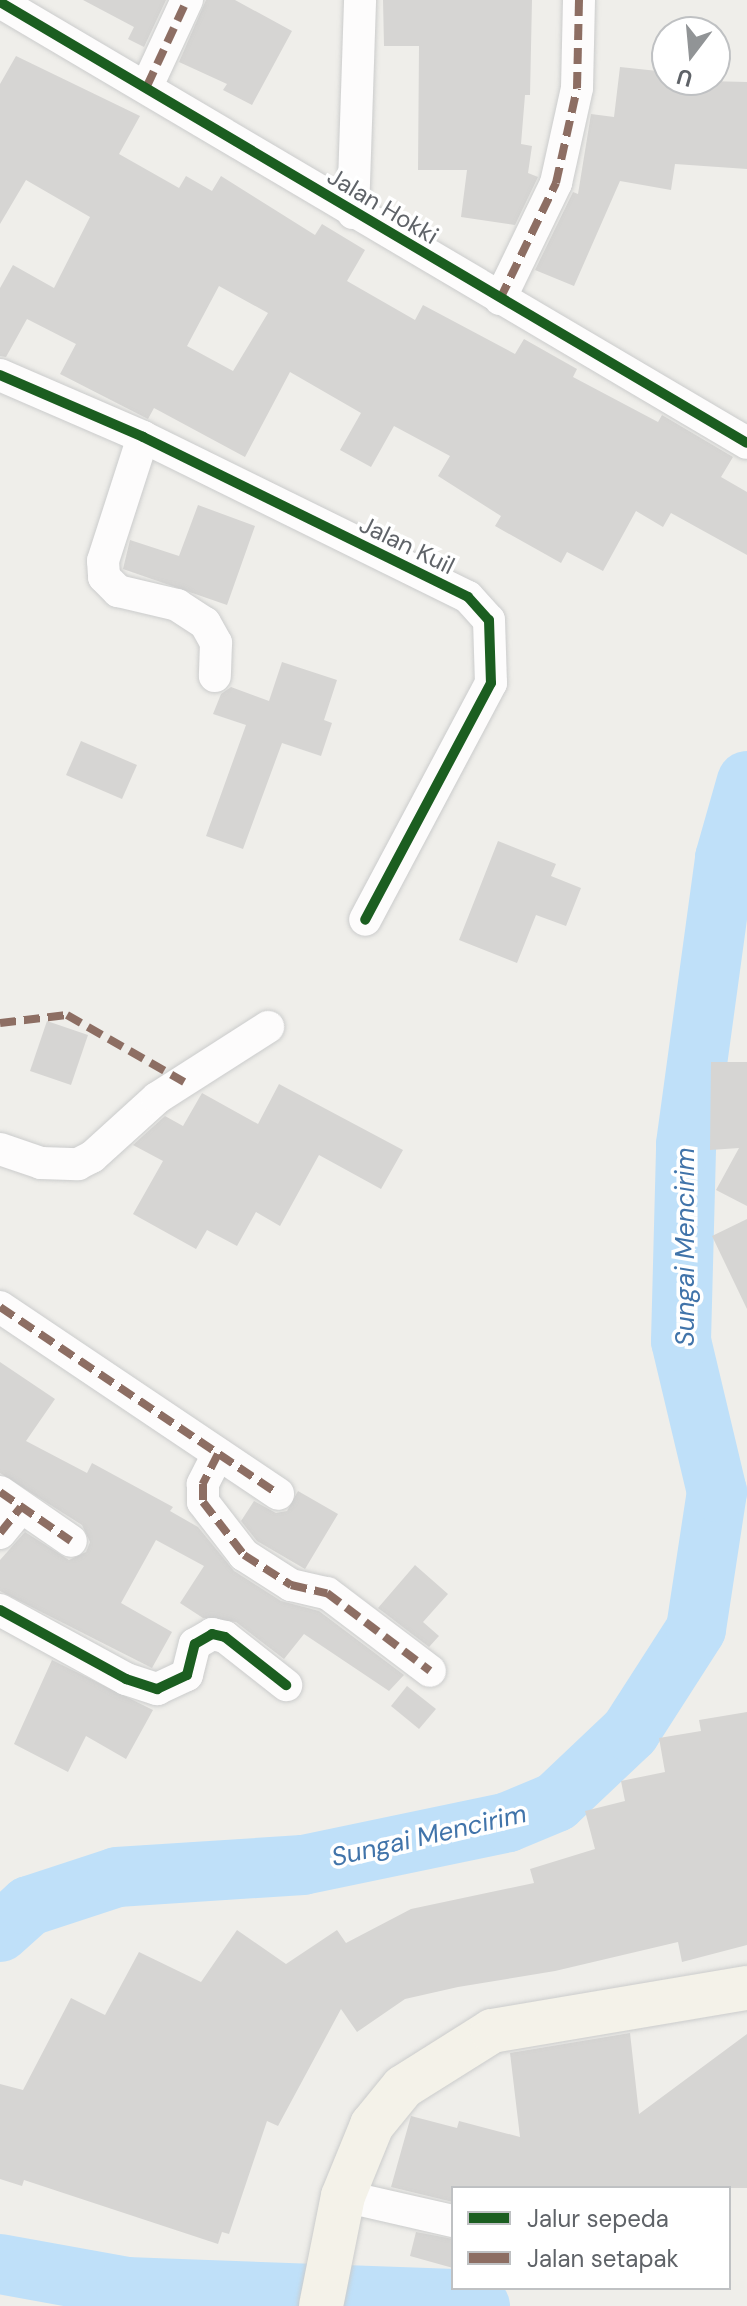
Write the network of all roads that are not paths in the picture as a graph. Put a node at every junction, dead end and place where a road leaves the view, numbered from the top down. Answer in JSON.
{"nodes":[{"id":1,"x":187,"y":0,"type":"edge"},
{"id":2,"x":360,"y":0,"type":"edge"},
{"id":3,"x":579,"y":0,"type":"edge"},
{"id":4,"x":0,"y":2,"type":"edge"},
{"id":5,"x":147,"y":86,"type":"junction"},
{"id":6,"x":353,"y":213,"type":"junction"},
{"id":7,"x":500,"y":299,"type":"junction"},
{"id":8,"x":0,"y":375,"type":"edge"},
{"id":9,"x":143,"y":437,"type":"junction"},
{"id":10,"x":747,"y":443,"type":"edge"},
{"id":11,"x":215,"y":676,"type":"dead end"},
{"id":12,"x":365,"y":920,"type":"dead end"},
{"id":13,"x":268,"y":1027,"type":"dead end"},
{"id":14,"x":0,"y":1149,"type":"edge"},
{"id":15,"x":0,"y":1307,"type":"edge"},
{"id":16,"x":218,"y":1454,"type":"junction"},
{"id":17,"x":278,"y":1494,"type":"dead end"},
{"id":18,"x":10,"y":1500,"type":"edge"},
{"id":19,"x":0,"y":1533,"type":"edge"},
{"id":20,"x":71,"y":1541,"type":"dead end"},
{"id":21,"x":0,"y":1610,"type":"edge"},
{"id":22,"x":430,"y":1671,"type":"dead end"},
{"id":23,"x":286,"y":1685,"type":"dead end"},
{"id":24,"x":747,"y":1988,"type":"edge"},
{"id":25,"x":343,"y":2196,"type":"junction"},
{"id":26,"x":451,"y":2221,"type":"edge"},
{"id":27,"x":321,"y":2306,"type":"edge"}],
"edges":[{"from":1,"to":5,"type":"street"},
{"from":2,"to":6,"type":"street"},
{"from":3,"to":7,"type":"street"},
{"from":4,"to":5,"type":"street","name":"Jalan Hokki"},
{"from":5,"to":6,"type":"street","name":"Jalan Hokki"},
{"from":6,"to":7,"type":"street","name":"Jalan Hokki"},
{"from":7,"to":10,"type":"street","name":"Jalan Hokki"},
{"from":8,"to":9,"type":"street","name":"Jalan Kuil"},
{"from":9,"to":11,"type":"street"},
{"from":9,"to":12,"type":"street","name":"Jalan Kuil"},
{"from":13,"to":14,"type":"street"},
{"from":15,"to":16,"type":"street"},
{"from":16,"to":17,"type":"street"},
{"from":16,"to":22,"type":"street"},
{"from":18,"to":19,"type":"street"},
{"from":18,"to":20,"type":"street"},
{"from":21,"to":23,"type":"street"},
{"from":24,"to":25,"type":"main road"},
{"from":25,"to":26,"type":"street"},
{"from":25,"to":27,"type":"main road"}]}
